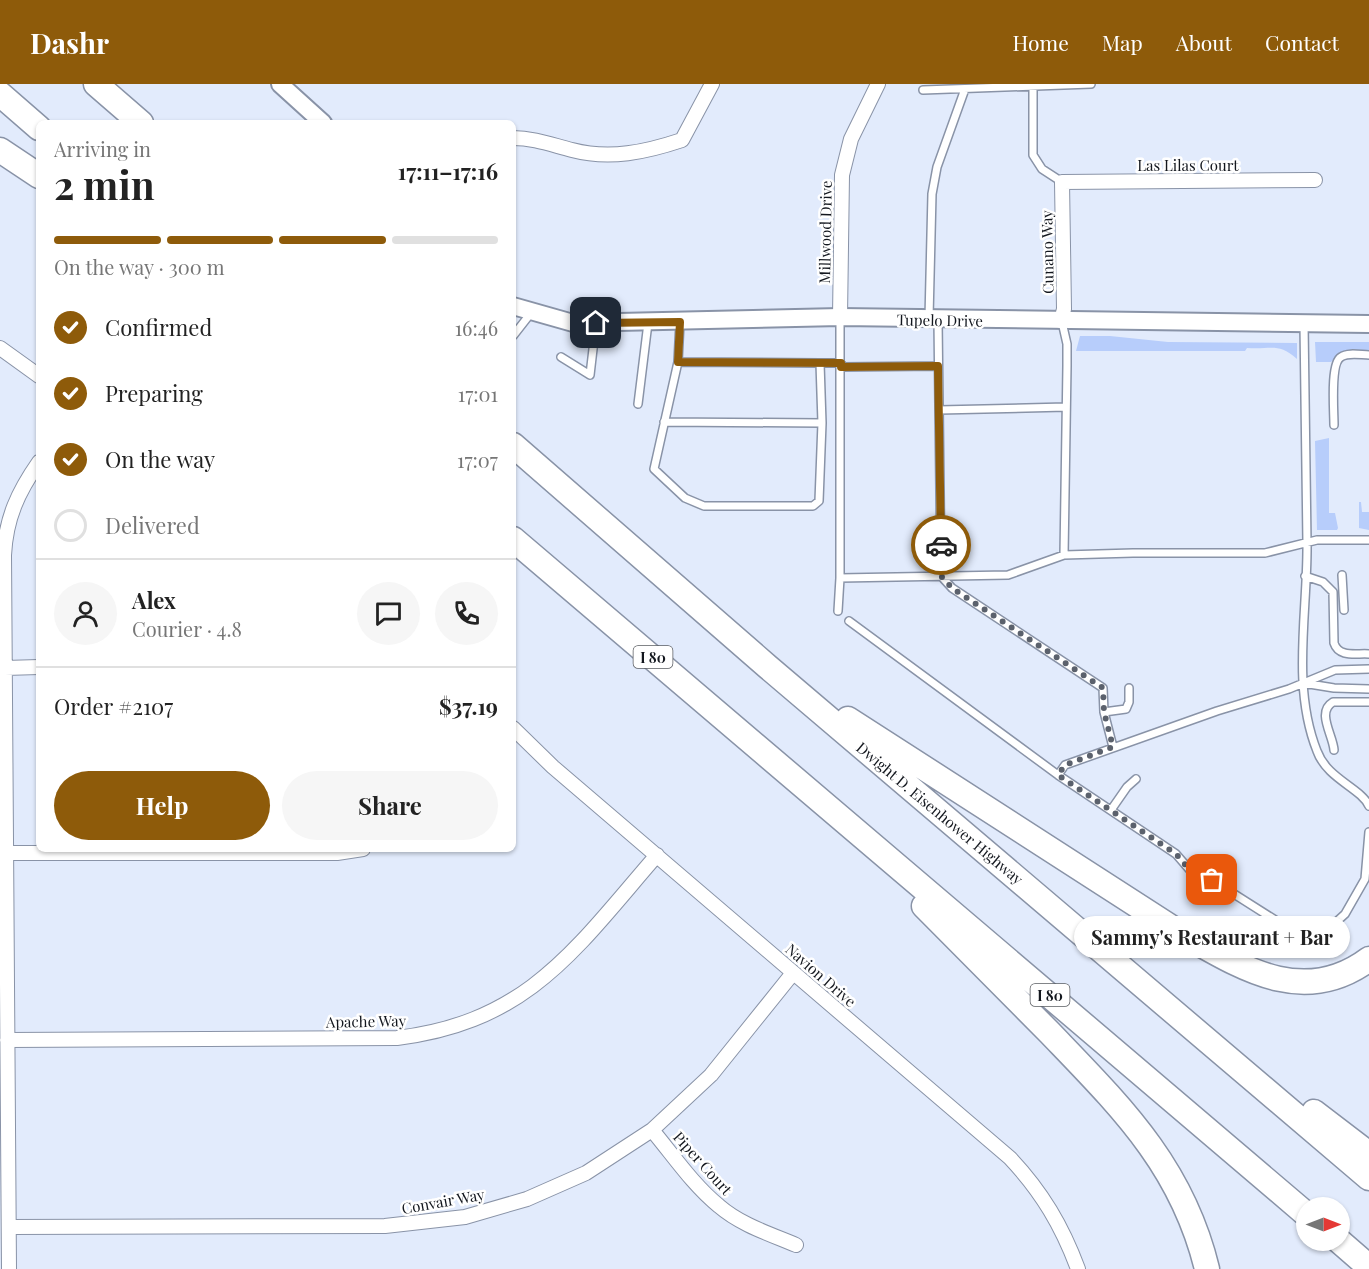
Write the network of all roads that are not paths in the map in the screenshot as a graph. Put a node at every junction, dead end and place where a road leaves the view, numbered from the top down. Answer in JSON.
{"nodes":[{"id":1,"x":96,"y":84,"type":"edge"},
{"id":2,"x":280,"y":84,"type":"edge"},
{"id":3,"x":712,"y":84,"type":"edge"},
{"id":4,"x":878,"y":84,"type":"edge"},
{"id":5,"x":1092,"y":84,"type":"edge"},
{"id":6,"x":1033,"y":86,"type":"junction"},
{"id":7,"x":965,"y":89,"type":"junction"},
{"id":8,"x":923,"y":90,"type":"dead end"},
{"id":9,"x":0,"y":94,"type":"edge"},
{"id":10,"x":138,"y":120,"type":"edge"},
{"id":11,"x":320,"y":120,"type":"edge"},
{"id":12,"x":36,"y":125,"type":"edge"},
{"id":13,"x":516,"y":138,"type":"edge"},
{"id":14,"x":0,"y":150,"type":"edge"},
{"id":15,"x":36,"y":175,"type":"edge"},
{"id":16,"x":1315,"y":180,"type":"dead end"},
{"id":17,"x":1062,"y":182,"type":"junction"},
{"id":18,"x":516,"y":307,"type":"edge"},
{"id":19,"x":531,"y":313,"type":"junction"},
{"id":20,"x":840,"y":317,"type":"junction"},
{"id":21,"x":934,"y":320,"type":"junction"},
{"id":22,"x":1061,"y":321,"type":"junction"},
{"id":23,"x":680,"y":322,"type":"junction"},
{"id":24,"x":596,"y":323,"type":"junction"},
{"id":25,"x":648,"y":323,"type":"junction"},
{"id":26,"x":1304,"y":324,"type":"junction"},
{"id":27,"x":1369,"y":324,"type":"edge"},
{"id":28,"x":516,"y":332,"type":"edge"},
{"id":29,"x":0,"y":348,"type":"edge"},
{"id":30,"x":1369,"y":355,"type":"edge"},
{"id":31,"x":561,"y":357,"type":"dead end"},
{"id":32,"x":678,"y":362,"type":"junction"},
{"id":33,"x":820,"y":363,"type":"junction"},
{"id":34,"x":841,"y":365,"type":"junction"},
{"id":35,"x":938,"y":366,"type":"junction"},
{"id":36,"x":36,"y":374,"type":"edge"},
{"id":37,"x":638,"y":404,"type":"dead end"},
{"id":38,"x":1066,"y":407,"type":"junction"},
{"id":39,"x":939,"y":410,"type":"junction"},
{"id":40,"x":664,"y":422,"type":"junction"},
{"id":41,"x":822,"y":423,"type":"junction"},
{"id":42,"x":1334,"y":424,"type":"dead end"},
{"id":43,"x":516,"y":449,"type":"edge"},
{"id":44,"x":36,"y":467,"type":"edge"},
{"id":45,"x":1369,"y":540,"type":"edge"},
{"id":46,"x":516,"y":542,"type":"edge"},
{"id":47,"x":1307,"y":543,"type":"junction"},
{"id":48,"x":1064,"y":555,"type":"junction"},
{"id":49,"x":1342,"y":575,"type":"dead end"},
{"id":50,"x":941,"y":576,"type":"junction"},
{"id":51,"x":1305,"y":576,"type":"junction"},
{"id":52,"x":840,"y":578,"type":"junction"},
{"id":53,"x":1344,"y":610,"type":"dead end"},
{"id":54,"x":838,"y":611,"type":"dead end"},
{"id":55,"x":849,"y":621,"type":"dead end"},
{"id":56,"x":1369,"y":654,"type":"edge"},
{"id":57,"x":36,"y":667,"type":"edge"},
{"id":58,"x":768,"y":667,"type":"junction"},
{"id":59,"x":4,"y":668,"type":"junction"},
{"id":60,"x":1369,"y":669,"type":"edge"},
{"id":61,"x":1304,"y":682,"type":"junction"},
{"id":62,"x":1130,"y":688,"type":"dead end"},
{"id":63,"x":1369,"y":689,"type":"edge"},
{"id":64,"x":1369,"y":702,"type":"edge"},
{"id":65,"x":1104,"y":712,"type":"junction"},
{"id":66,"x":516,"y":736,"type":"edge"},
{"id":67,"x":1113,"y":747,"type":"junction"},
{"id":68,"x":1334,"y":750,"type":"dead end"},
{"id":69,"x":3,"y":758,"type":"edge"},
{"id":70,"x":1058,"y":775,"type":"junction"},
{"id":71,"x":793,"y":776,"type":"junction"},
{"id":72,"x":1136,"y":779,"type":"dead end"},
{"id":73,"x":1369,"y":806,"type":"edge"},
{"id":74,"x":1112,"y":810,"type":"junction"},
{"id":75,"x":1369,"y":832,"type":"edge"},
{"id":76,"x":343,"y":852,"type":"edge"},
{"id":77,"x":6,"y":853,"type":"junction"},
{"id":78,"x":657,"y":855,"type":"junction"},
{"id":79,"x":1104,"y":953,"type":"junction"},
{"id":80,"x":1369,"y":958,"type":"edge"},
{"id":81,"x":793,"y":972,"type":"junction"},
{"id":82,"x":7,"y":1040,"type":"junction"},
{"id":83,"x":652,"y":1130,"type":"junction"},
{"id":84,"x":1369,"y":1154,"type":"edge"},
{"id":85,"x":1369,"y":1178,"type":"edge"},
{"id":86,"x":1296,"y":1205,"type":"edge"},
{"id":87,"x":9,"y":1227,"type":"junction"},
{"id":88,"x":796,"y":1245,"type":"dead end"},
{"id":89,"x":1350,"y":1250,"type":"edge"},
{"id":90,"x":1369,"y":1267,"type":"edge"},
{"id":91,"x":9,"y":1269,"type":"edge"},
{"id":92,"x":1078,"y":1269,"type":"edge"},
{"id":93,"x":1207,"y":1269,"type":"edge"}],
"edges":[{"from":1,"to":10,"type":"highway"},
{"from":2,"to":11,"type":"street"},
{"from":3,"to":13,"type":"street"},
{"from":4,"to":20,"type":"street","name":"Millwood Drive"},
{"from":5,"to":6,"type":"lane"},
{"from":6,"to":7,"type":"lane"},
{"from":6,"to":17,"type":"lane"},
{"from":7,"to":8,"type":"lane"},
{"from":7,"to":21,"type":"lane"},
{"from":9,"to":12,"type":"highway"},
{"from":14,"to":15,"type":"highway"},
{"from":16,"to":17,"type":"street","name":"Las Lilas Court"},
{"from":17,"to":22,"type":"street","name":"Cunano Way"},
{"from":18,"to":19,"type":"street","name":"Tupelo Drive"},
{"from":19,"to":24,"type":"street","name":"Tupelo Drive"},
{"from":19,"to":28,"type":"lane"},
{"from":20,"to":21,"type":"street","name":"Tupelo Drive"},
{"from":20,"to":23,"type":"street","name":"Tupelo Drive"},
{"from":20,"to":34,"type":"lane"},
{"from":21,"to":22,"type":"street","name":"Tupelo Drive"},
{"from":21,"to":35,"type":"lane"},
{"from":22,"to":26,"type":"street","name":"Tupelo Drive"},
{"from":22,"to":38,"type":"lane"},
{"from":23,"to":25,"type":"street","name":"Tupelo Drive"},
{"from":23,"to":32,"type":"lane"},
{"from":24,"to":25,"type":"street","name":"Tupelo Drive"},
{"from":24,"to":31,"type":"lane"},
{"from":25,"to":37,"type":"lane"},
{"from":26,"to":27,"type":"street","name":"Tupelo Drive"},
{"from":26,"to":47,"type":"lane"},
{"from":29,"to":36,"type":"street"},
{"from":30,"to":42,"type":"lane"},
{"from":32,"to":33,"type":"lane"},
{"from":32,"to":40,"type":"lane"},
{"from":33,"to":34,"type":"lane"},
{"from":33,"to":41,"type":"lane"},
{"from":34,"to":35,"type":"lane"},
{"from":34,"to":52,"type":"lane"},
{"from":35,"to":39,"type":"lane"},
{"from":38,"to":39,"type":"lane"},
{"from":38,"to":48,"type":"lane"},
{"from":39,"to":50,"type":"lane"},
{"from":40,"to":41,"type":"lane"},
{"from":40,"to":41,"type":"lane"},
{"from":43,"to":58,"type":"highway","name":"Dwight D. Eisenhower Highway"},
{"from":44,"to":59,"type":"street"},
{"from":45,"to":47,"type":"lane"},
{"from":46,"to":71,"type":"highway","number":"I 80"},
{"from":47,"to":48,"type":"lane"},
{"from":47,"to":51,"type":"lane"},
{"from":48,"to":50,"type":"lane"},
{"from":49,"to":53,"type":"lane"},
{"from":50,"to":52,"type":"lane"},
{"from":50,"to":65,"type":"lane"},
{"from":51,"to":56,"type":"lane"},
{"from":51,"to":61,"type":"lane"},
{"from":52,"to":54,"type":"lane"},
{"from":55,"to":70,"type":"lane"},
{"from":57,"to":59,"type":"street"},
{"from":58,"to":79,"type":"highway","name":"Dwight D. Eisenhower Highway"},
{"from":58,"to":80,"type":"highway"},
{"from":59,"to":69,"type":"street"},
{"from":60,"to":61,"type":"lane"},
{"from":61,"to":63,"type":"lane"},
{"from":61,"to":67,"type":"lane"},
{"from":61,"to":73,"type":"lane"},
{"from":62,"to":65,"type":"lane"},
{"from":64,"to":68,"type":"lane"},
{"from":65,"to":67,"type":"lane"},
{"from":66,"to":78,"type":"street","name":"Navion Drive"},
{"from":67,"to":70,"type":"lane"},
{"from":69,"to":77,"type":"street"},
{"from":70,"to":74,"type":"lane"},
{"from":71,"to":86,"type":"highway","number":"I 80"},
{"from":71,"to":93,"type":"highway"},
{"from":72,"to":74,"type":"lane"},
{"from":74,"to":75,"type":"lane"},
{"from":76,"to":77,"type":"street"},
{"from":77,"to":82,"type":"street"},
{"from":78,"to":81,"type":"street","name":"Navion Drive"},
{"from":78,"to":82,"type":"street","name":"Apache Way"},
{"from":79,"to":84,"type":"highway"},
{"from":79,"to":85,"type":"highway","name":"Dwight D. Eisenhower Highway"},
{"from":81,"to":83,"type":"street","name":"Convair Way"},
{"from":81,"to":92,"type":"street","name":"Navion Drive"},
{"from":82,"to":87,"type":"street"},
{"from":83,"to":87,"type":"street","name":"Convair Way"},
{"from":83,"to":88,"type":"street","name":"Piper Court"},
{"from":87,"to":91,"type":"street"},
{"from":89,"to":90,"type":"highway"}]}
